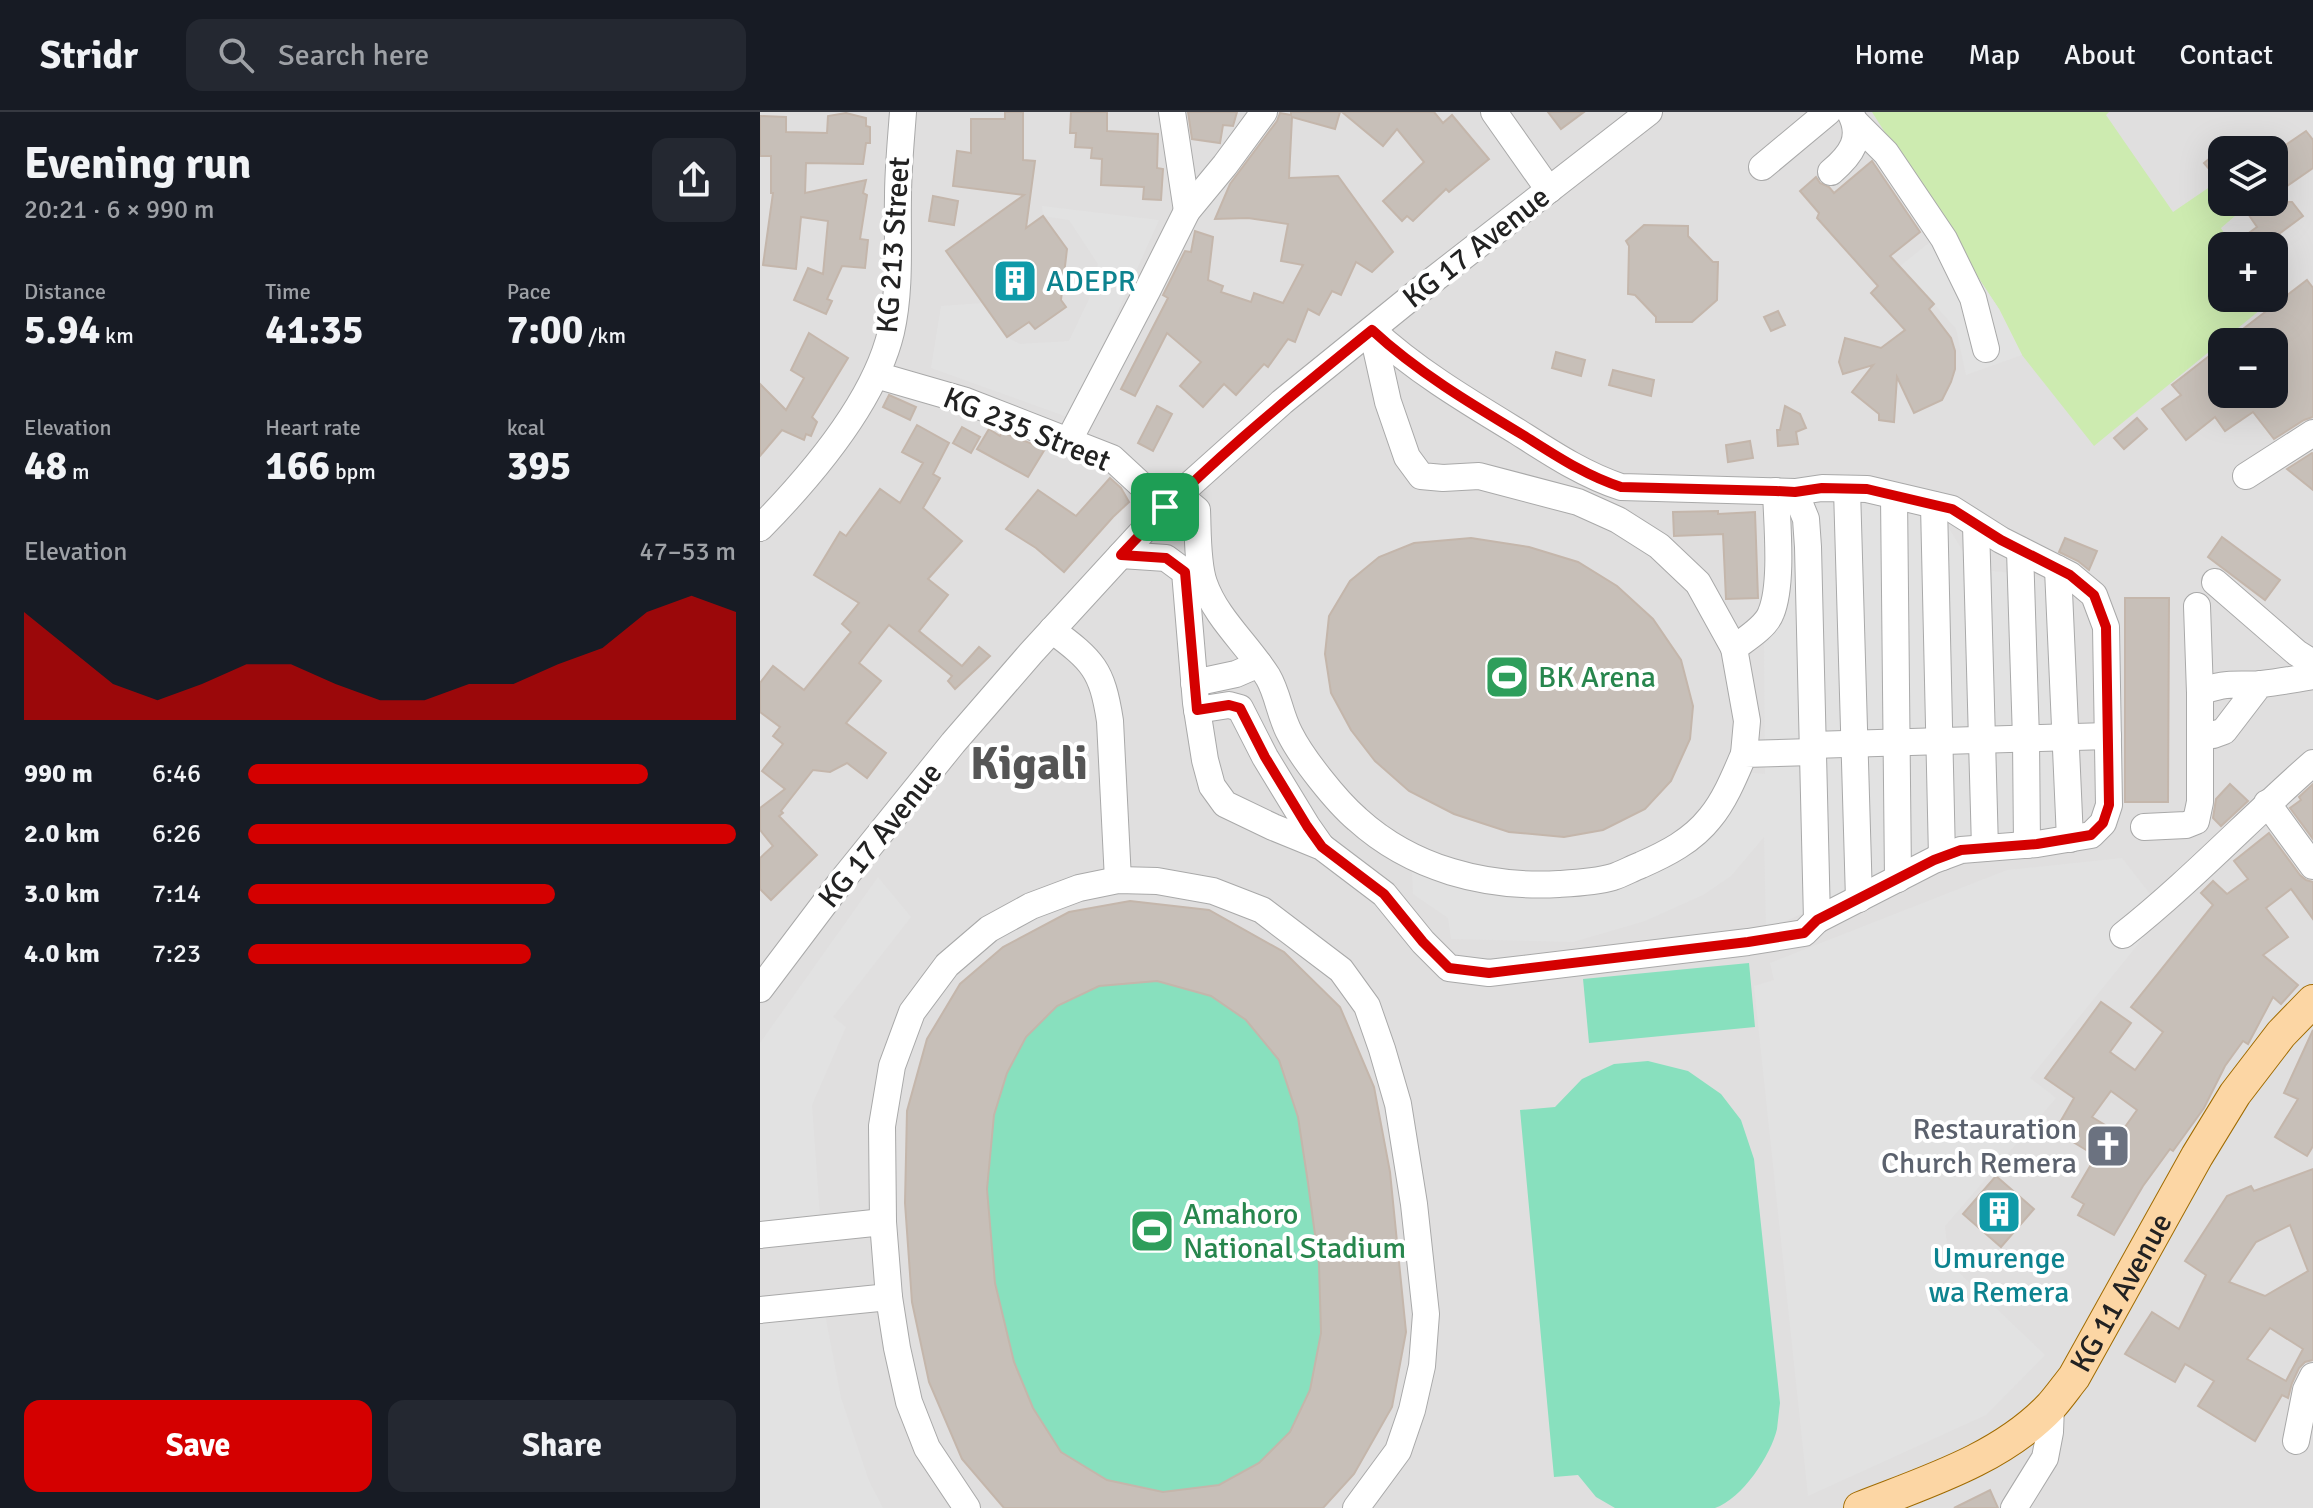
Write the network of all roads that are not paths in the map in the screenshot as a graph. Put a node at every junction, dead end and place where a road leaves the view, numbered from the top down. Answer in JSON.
{"nodes":[{"id":1,"x":903,"y":112,"type":"edge"},
{"id":2,"x":1172,"y":112,"type":"edge"},
{"id":3,"x":1264,"y":112,"type":"edge"},
{"id":4,"x":1494,"y":112,"type":"edge"},
{"id":5,"x":1649,"y":112,"type":"edge"},
{"id":6,"x":1828,"y":112,"type":"edge"},
{"id":7,"x":1852,"y":117,"type":"edge"},
{"id":8,"x":1762,"y":167,"type":"dead end"},
{"id":9,"x":1831,"y":172,"type":"dead end"},
{"id":10,"x":1549,"y":190,"type":"junction"},
{"id":11,"x":1187,"y":211,"type":"junction"},
{"id":12,"x":1372,"y":330,"type":"junction"},
{"id":13,"x":1986,"y":349,"type":"dead end"},
{"id":14,"x":876,"y":375,"type":"junction"},
{"id":15,"x":2313,"y":433,"type":"edge"},
{"id":16,"x":1069,"y":440,"type":"junction"},
{"id":17,"x":2246,"y":476,"type":"dead end"},
{"id":18,"x":1847,"y":489,"type":"junction"},
{"id":19,"x":1786,"y":492,"type":"junction"},
{"id":20,"x":1894,"y":496,"type":"junction"},
{"id":21,"x":1172,"y":501,"type":"junction"},
{"id":22,"x":1934,"y":505,"type":"junction"},
{"id":23,"x":1976,"y":525,"type":"junction"},
{"id":24,"x":760,"y":528,"type":"edge"},
{"id":25,"x":2020,"y":550,"type":"junction"},
{"id":26,"x":1121,"y":555,"type":"junction"},
{"id":27,"x":2058,"y":569,"type":"junction"},
{"id":28,"x":2215,"y":582,"type":"dead end"},
{"id":29,"x":2197,"y":606,"type":"dead end"},
{"id":30,"x":1052,"y":630,"type":"junction"},
{"id":31,"x":1734,"y":648,"type":"junction"},
{"id":32,"x":2313,"y":663,"type":"edge"},
{"id":33,"x":1259,"y":664,"type":"junction"},
{"id":34,"x":2313,"y":676,"type":"edge"},
{"id":35,"x":1194,"y":683,"type":"junction"},
{"id":36,"x":2260,"y":684,"type":"junction"},
{"id":37,"x":2200,"y":693,"type":"junction"},
{"id":38,"x":1197,"y":710,"type":"junction"},
{"id":39,"x":2200,"y":734,"type":"junction"},
{"id":40,"x":2108,"y":736,"type":"junction"},
{"id":41,"x":2066,"y":738,"type":"junction"},
{"id":42,"x":2026,"y":739,"type":"junction"},
{"id":43,"x":1984,"y":740,"type":"junction"},
{"id":44,"x":1940,"y":741,"type":"junction"},
{"id":45,"x":1896,"y":743,"type":"junction"},
{"id":46,"x":1854,"y":744,"type":"junction"},
{"id":47,"x":1812,"y":748,"type":"junction"},
{"id":48,"x":1744,"y":754,"type":"junction"},
{"id":49,"x":2313,"y":763,"type":"edge"},
{"id":50,"x":2267,"y":803,"type":"junction"},
{"id":51,"x":2144,"y":827,"type":"dead end"},
{"id":52,"x":2070,"y":839,"type":"junction"},
{"id":53,"x":2027,"y":845,"type":"junction"},
{"id":54,"x":1322,"y":847,"type":"junction"},
{"id":55,"x":1985,"y":848,"type":"junction"},
{"id":56,"x":1942,"y":857,"type":"junction"},
{"id":57,"x":2313,"y":866,"type":"edge"},
{"id":58,"x":1898,"y":879,"type":"junction"},
{"id":59,"x":1118,"y":880,"type":"junction"},
{"id":60,"x":1859,"y":899,"type":"junction"},
{"id":61,"x":1817,"y":920,"type":"junction"},
{"id":62,"x":2123,"y":935,"type":"dead end"},
{"id":63,"x":760,"y":989,"type":"edge"},
{"id":64,"x":2313,"y":1001,"type":"edge"},
{"id":65,"x":2313,"y":1021,"type":"edge"},
{"id":66,"x":2281,"y":1034,"type":"junction"},
{"id":67,"x":883,"y":1222,"type":"junction"},
{"id":68,"x":760,"y":1235,"type":"edge"},
{"id":69,"x":889,"y":1297,"type":"junction"},
{"id":70,"x":760,"y":1310,"type":"edge"},
{"id":71,"x":2313,"y":1376,"type":"edge"},
{"id":72,"x":2051,"y":1406,"type":"junction"},
{"id":73,"x":2296,"y":1441,"type":"dead end"},
{"id":74,"x":961,"y":1506,"type":"edge"},
{"id":75,"x":1356,"y":1508,"type":"edge"},
{"id":76,"x":1860,"y":1508,"type":"edge"},
{"id":77,"x":2014,"y":1508,"type":"edge"}],
"edges":[{"from":1,"to":14,"type":"street","name":"KG 213 Street"},
{"from":2,"to":11,"type":"street"},
{"from":3,"to":11,"type":"street"},
{"from":4,"to":10,"type":"street"},
{"from":5,"to":10,"type":"street","name":"KG 17 Avenue"},
{"from":6,"to":8,"type":"street"},
{"from":7,"to":9,"type":"street"},
{"from":7,"to":13,"type":"street"},
{"from":10,"to":12,"type":"street","name":"KG 17 Avenue"},
{"from":11,"to":16,"type":"street"},
{"from":12,"to":19,"type":"street"},
{"from":12,"to":21,"type":"street","name":"KG 17 Avenue"},
{"from":12,"to":31,"type":"street"},
{"from":14,"to":16,"type":"street","name":"KG 235 Street"},
{"from":14,"to":24,"type":"street","name":"KG 213 Street"},
{"from":15,"to":17,"type":"street"},
{"from":16,"to":21,"type":"street","name":"KG 235 Street"},
{"from":18,"to":19,"type":"street"},
{"from":18,"to":20,"type":"street"},
{"from":18,"to":46,"type":"street"},
{"from":19,"to":31,"type":"street"},
{"from":19,"to":47,"type":"street"},
{"from":20,"to":22,"type":"street"},
{"from":20,"to":45,"type":"street"},
{"from":21,"to":26,"type":"street","name":"KG 17 Avenue"},
{"from":21,"to":33,"type":"street","name":"KG 235 Street"},
{"from":22,"to":23,"type":"street"},
{"from":22,"to":44,"type":"street"},
{"from":23,"to":25,"type":"street"},
{"from":23,"to":43,"type":"street"},
{"from":25,"to":27,"type":"street"},
{"from":25,"to":42,"type":"street"},
{"from":26,"to":30,"type":"street","name":"KG 17 Avenue"},
{"from":26,"to":35,"type":"street"},
{"from":27,"to":40,"type":"street"},
{"from":27,"to":41,"type":"street"},
{"from":28,"to":32,"type":"street"},
{"from":29,"to":37,"type":"street"},
{"from":30,"to":59,"type":"street"},
{"from":30,"to":63,"type":"street","name":"KG 17 Avenue"},
{"from":31,"to":48,"type":"street"},
{"from":33,"to":35,"type":"street"},
{"from":33,"to":48,"type":"street","name":"KG 235 Street"},
{"from":34,"to":36,"type":"street"},
{"from":35,"to":38,"type":"street"},
{"from":36,"to":37,"type":"street"},
{"from":36,"to":39,"type":"street"},
{"from":37,"to":39,"type":"street"},
{"from":38,"to":54,"type":"street"},
{"from":38,"to":54,"type":"street"},
{"from":39,"to":51,"type":"street"},
{"from":40,"to":41,"type":"street"},
{"from":40,"to":52,"type":"street"},
{"from":41,"to":42,"type":"street"},
{"from":41,"to":52,"type":"street"},
{"from":42,"to":43,"type":"street"},
{"from":42,"to":53,"type":"street"},
{"from":43,"to":44,"type":"street"},
{"from":43,"to":55,"type":"street"},
{"from":44,"to":45,"type":"street"},
{"from":44,"to":56,"type":"street"},
{"from":45,"to":46,"type":"street"},
{"from":45,"to":58,"type":"street"},
{"from":46,"to":47,"type":"street"},
{"from":46,"to":60,"type":"street"},
{"from":47,"to":48,"type":"street"},
{"from":47,"to":61,"type":"street"},
{"from":49,"to":50,"type":"street"},
{"from":50,"to":57,"type":"street"},
{"from":50,"to":62,"type":"street"},
{"from":52,"to":53,"type":"street"},
{"from":53,"to":55,"type":"street"},
{"from":54,"to":61,"type":"street"},
{"from":55,"to":56,"type":"street"},
{"from":56,"to":58,"type":"street"},
{"from":58,"to":60,"type":"street"},
{"from":59,"to":67,"type":"street"},
{"from":59,"to":75,"type":"street"},
{"from":60,"to":61,"type":"street"},
{"from":64,"to":66,"type":"main road","name":"KG 11 Avenue"},
{"from":65,"to":66,"type":"street"},
{"from":66,"to":72,"type":"main road","name":"KG 11 Avenue"},
{"from":67,"to":68,"type":"street"},
{"from":67,"to":69,"type":"street"},
{"from":69,"to":70,"type":"street"},
{"from":69,"to":74,"type":"street"},
{"from":71,"to":73,"type":"street"},
{"from":72,"to":76,"type":"main road","name":"KG 11 Avenue"},
{"from":72,"to":77,"type":"street"}]}
